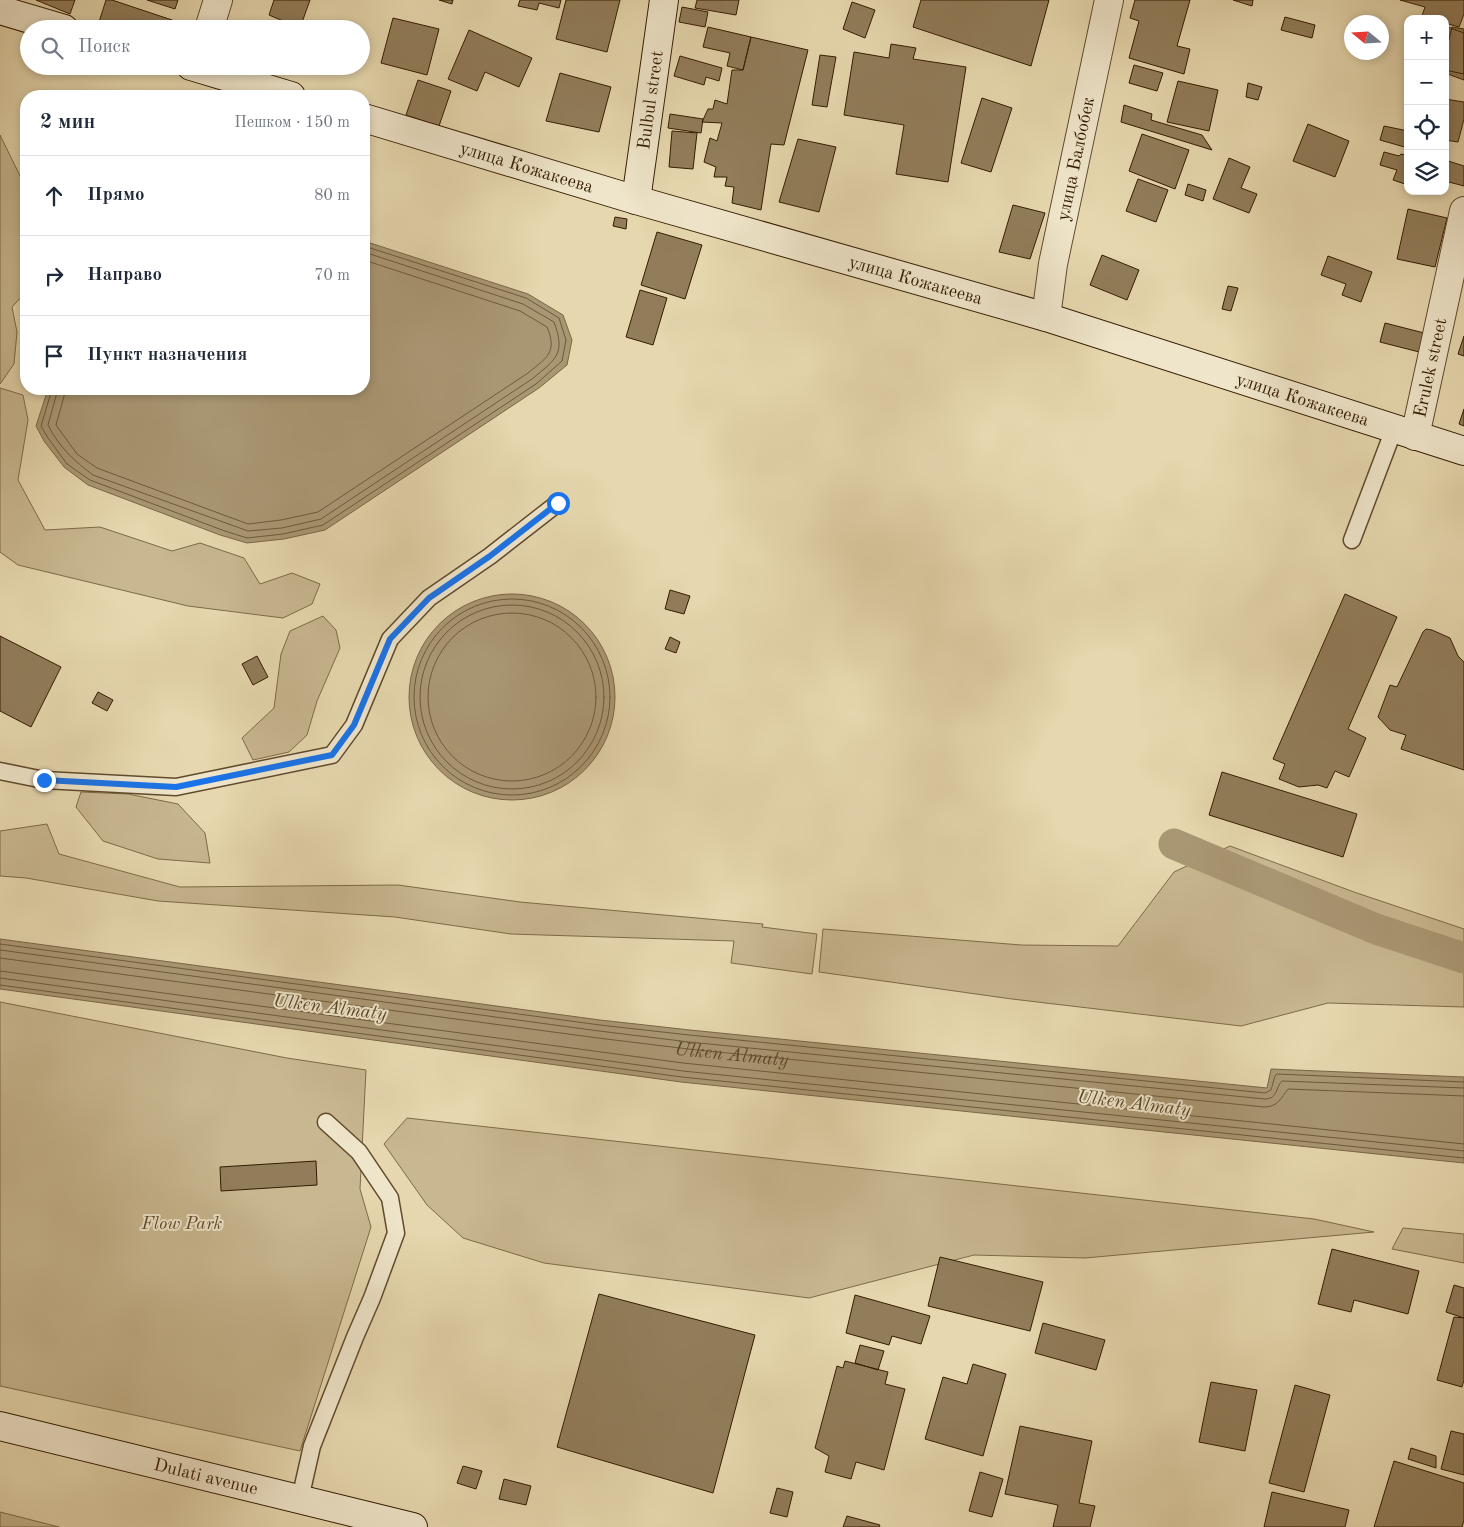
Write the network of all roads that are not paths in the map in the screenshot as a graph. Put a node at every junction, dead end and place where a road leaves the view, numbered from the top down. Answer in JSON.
{"nodes":[{"id":1,"x":218,"y":0,"type":"edge"},
{"id":2,"x":664,"y":0,"type":"edge"},
{"id":3,"x":1108,"y":0,"type":"edge"},
{"id":4,"x":0,"y":10,"type":"edge"},
{"id":5,"x":34,"y":20,"type":"edge"},
{"id":6,"x":212,"y":20,"type":"edge"},
{"id":7,"x":221,"y":75,"type":"edge"},
{"id":8,"x":271,"y":90,"type":"edge"},
{"id":9,"x":370,"y":120,"type":"edge"},
{"id":10,"x":636,"y":200,"type":"junction"},
{"id":11,"x":1464,"y":211,"type":"edge"},
{"id":12,"x":1046,"y":317,"type":"junction"},
{"id":13,"x":1404,"y":432,"type":"junction"},
{"id":14,"x":1464,"y":451,"type":"edge"},
{"id":15,"x":558,"y":503,"type":"dead end"},
{"id":16,"x":1352,"y":540,"type":"dead end"},
{"id":17,"x":0,"y":771,"type":"edge"},
{"id":18,"x":326,"y":1122,"type":"dead end"},
{"id":19,"x":0,"y":1426,"type":"edge"},
{"id":20,"x":300,"y":1499,"type":"junction"},
{"id":21,"x":413,"y":1527,"type":"edge"}],
"edges":[{"from":1,"to":6,"type":"street"},
{"from":2,"to":10,"type":"street","name":"Bulbul street"},
{"from":3,"to":12,"type":"street","name":"улица Балбобек"},
{"from":4,"to":5,"type":"street"},
{"from":7,"to":8,"type":"street"},
{"from":9,"to":10,"type":"street","name":"улица Кожакеева"},
{"from":10,"to":12,"type":"street","name":"улица Кожакеева"},
{"from":11,"to":13,"type":"street","name":"Erulek street"},
{"from":12,"to":13,"type":"street","name":"улица Кожакеева"},
{"from":13,"to":14,"type":"street","name":"улица Кожакеева"},
{"from":13,"to":16,"type":"lane"},
{"from":15,"to":17,"type":"lane"},
{"from":18,"to":20,"type":"lane"},
{"from":19,"to":20,"type":"street","name":"Dulati avenue"},
{"from":20,"to":21,"type":"street","name":"Dulati avenue"}]}
